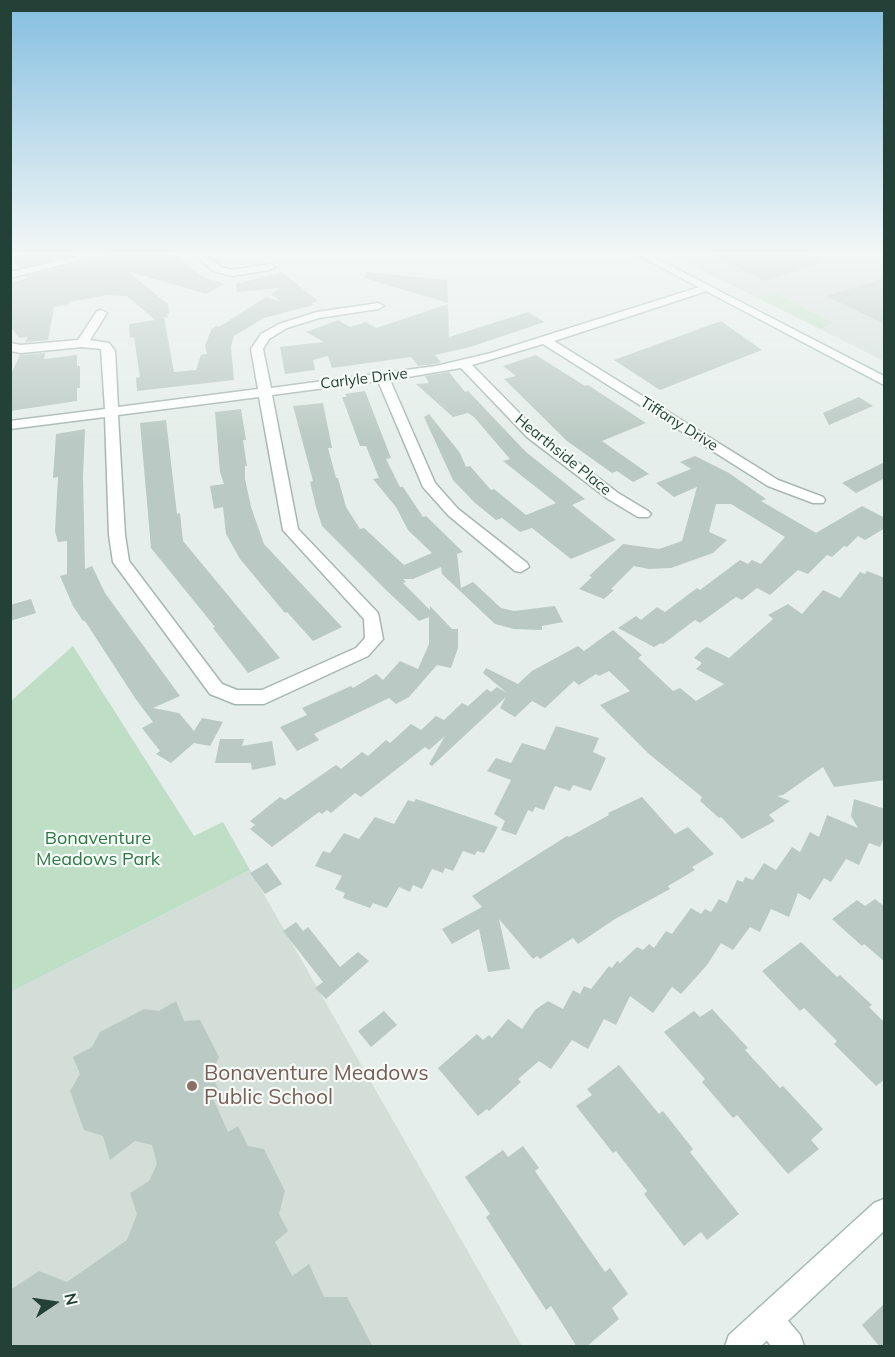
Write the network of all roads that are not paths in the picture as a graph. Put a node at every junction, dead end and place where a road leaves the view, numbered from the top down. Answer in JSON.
{"nodes":[{"id":1,"x":98,"y":317,"type":"edge"},
{"id":2,"x":310,"y":317,"type":"edge"},
{"id":3,"x":615,"y":317,"type":"edge"},
{"id":4,"x":762,"y":317,"type":"edge"},
{"id":5,"x":544,"y":340,"type":"junction"},
{"id":6,"x":82,"y":343,"type":"junction"},
{"id":7,"x":10,"y":347,"type":"edge"},
{"id":8,"x":464,"y":364,"type":"junction"},
{"id":9,"x":382,"y":376,"type":"junction"},
{"id":10,"x":885,"y":381,"type":"edge"},
{"id":11,"x":267,"y":391,"type":"junction"},
{"id":12,"x":113,"y":411,"type":"junction"},
{"id":13,"x":10,"y":426,"type":"edge"},
{"id":14,"x":818,"y":500,"type":"dead end"},
{"id":15,"x":643,"y":514,"type":"dead end"},
{"id":16,"x":521,"y":567,"type":"dead end"},
{"id":17,"x":885,"y":1213,"type":"edge"},
{"id":18,"x":769,"y":1320,"type":"junction"},
{"id":19,"x":740,"y":1347,"type":"edge"},
{"id":20,"x":789,"y":1347,"type":"edge"}],
"edges":[{"from":1,"to":6,"type":"street"},
{"from":2,"to":11,"type":"street"},
{"from":3,"to":5,"type":"street","name":"Carlyle Drive"},
{"from":4,"to":10,"type":"street"},
{"from":5,"to":8,"type":"street","name":"Carlyle Drive"},
{"from":5,"to":14,"type":"street","name":"Tiffany Drive"},
{"from":6,"to":7,"type":"street"},
{"from":6,"to":12,"type":"street"},
{"from":8,"to":9,"type":"street","name":"Carlyle Drive"},
{"from":8,"to":15,"type":"street","name":"Hearthside Place"},
{"from":9,"to":11,"type":"street","name":"Carlyle Drive"},
{"from":9,"to":16,"type":"street"},
{"from":11,"to":12,"type":"street","name":"Carlyle Drive"},
{"from":11,"to":12,"type":"street"},
{"from":12,"to":13,"type":"street","name":"Carlyle Drive"},
{"from":17,"to":18,"type":"street"},
{"from":18,"to":19,"type":"street"},
{"from":18,"to":20,"type":"street"}]}
